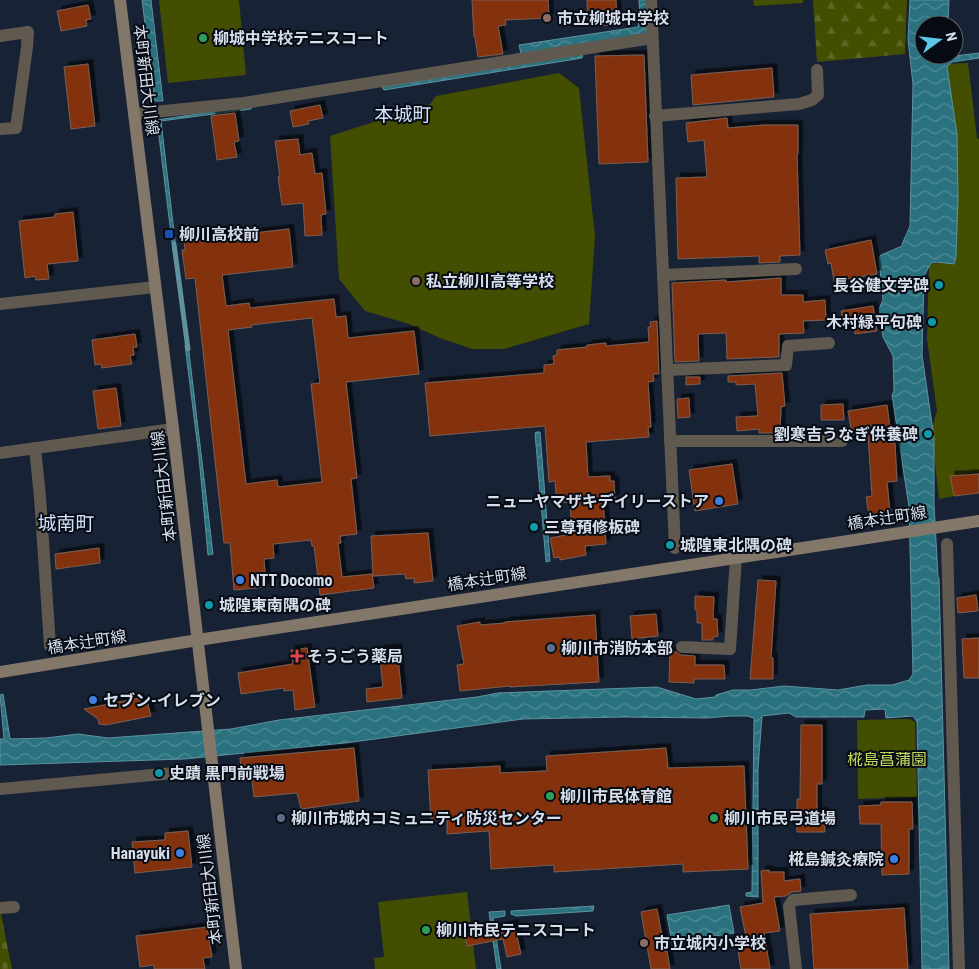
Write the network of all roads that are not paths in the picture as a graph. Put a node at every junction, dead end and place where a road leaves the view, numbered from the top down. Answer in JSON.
{"nodes":[{"id":1,"x":120,"y":0,"type":"edge"},
{"id":2,"x":651,"y":0,"type":"edge"},
{"id":3,"x":0,"y":36,"type":"edge"},
{"id":4,"x":652,"y":38,"type":"junction"},
{"id":5,"x":817,"y":70,"type":"dead end"},
{"id":6,"x":134,"y":114,"type":"junction"},
{"id":7,"x":655,"y":116,"type":"junction"},
{"id":8,"x":0,"y":129,"type":"edge"},
{"id":9,"x":796,"y":269,"type":"dead end"},
{"id":10,"x":663,"y":275,"type":"junction"},
{"id":11,"x":155,"y":287,"type":"junction"},
{"id":12,"x":0,"y":304,"type":"edge"},
{"id":13,"x":829,"y":343,"type":"dead end"},
{"id":14,"x":667,"y":370,"type":"junction"},
{"id":15,"x":173,"y":429,"type":"junction"},
{"id":16,"x":842,"y":440,"type":"dead end"},
{"id":17,"x":670,"y":441,"type":"junction"},
{"id":18,"x":35,"y":448,"type":"junction"},
{"id":19,"x":0,"y":453,"type":"edge"},
{"id":20,"x":979,"y":520,"type":"edge"},
{"id":21,"x":947,"y":544,"type":"dead end"},
{"id":22,"x":675,"y":548,"type":"dead end"},
{"id":23,"x":736,"y":557,"type":"junction"},
{"id":24,"x":198,"y":640,"type":"junction"},
{"id":25,"x":50,"y":646,"type":"dead end"},
{"id":26,"x":682,"y":647,"type":"dead end"},
{"id":27,"x":0,"y":672,"type":"edge"},
{"id":28,"x":196,"y":771,"type":"dead end"},
{"id":29,"x":0,"y":789,"type":"edge"},
{"id":30,"x":851,"y":895,"type":"dead end"},
{"id":31,"x":14,"y":907,"type":"dead end"},
{"id":32,"x":0,"y":908,"type":"edge"},
{"id":33,"x":236,"y":969,"type":"edge"},
{"id":34,"x":796,"y":969,"type":"edge"},
{"id":35,"x":959,"y":969,"type":"edge"}],
"edges":[{"from":1,"to":6,"type":"main road","name":"本町新田大川線"},
{"from":2,"to":4,"type":"street"},
{"from":3,"to":8,"type":"street"},
{"from":4,"to":6,"type":"street"},
{"from":4,"to":7,"type":"street"},
{"from":5,"to":7,"type":"street"},
{"from":6,"to":11,"type":"main road","name":"本町新田大川線"},
{"from":7,"to":10,"type":"street"},
{"from":9,"to":10,"type":"street"},
{"from":10,"to":14,"type":"street"},
{"from":11,"to":12,"type":"street"},
{"from":11,"to":15,"type":"main road","name":"本町新田大川線"},
{"from":13,"to":14,"type":"street"},
{"from":14,"to":17,"type":"street"},
{"from":15,"to":18,"type":"street"},
{"from":15,"to":24,"type":"main road","name":"本町新田大川線"},
{"from":16,"to":17,"type":"street"},
{"from":17,"to":22,"type":"street"},
{"from":18,"to":19,"type":"street"},
{"from":18,"to":25,"type":"street"},
{"from":20,"to":23,"type":"main road","name":"橋本辻町線"},
{"from":21,"to":35,"type":"street"},
{"from":23,"to":24,"type":"main road","name":"橋本辻町線"},
{"from":23,"to":26,"type":"street"},
{"from":24,"to":27,"type":"main road","name":"橋本辻町線"},
{"from":24,"to":33,"type":"main road","name":"本町新田大川線"},
{"from":28,"to":29,"type":"street"},
{"from":30,"to":34,"type":"street"},
{"from":31,"to":32,"type":"street"}]}
